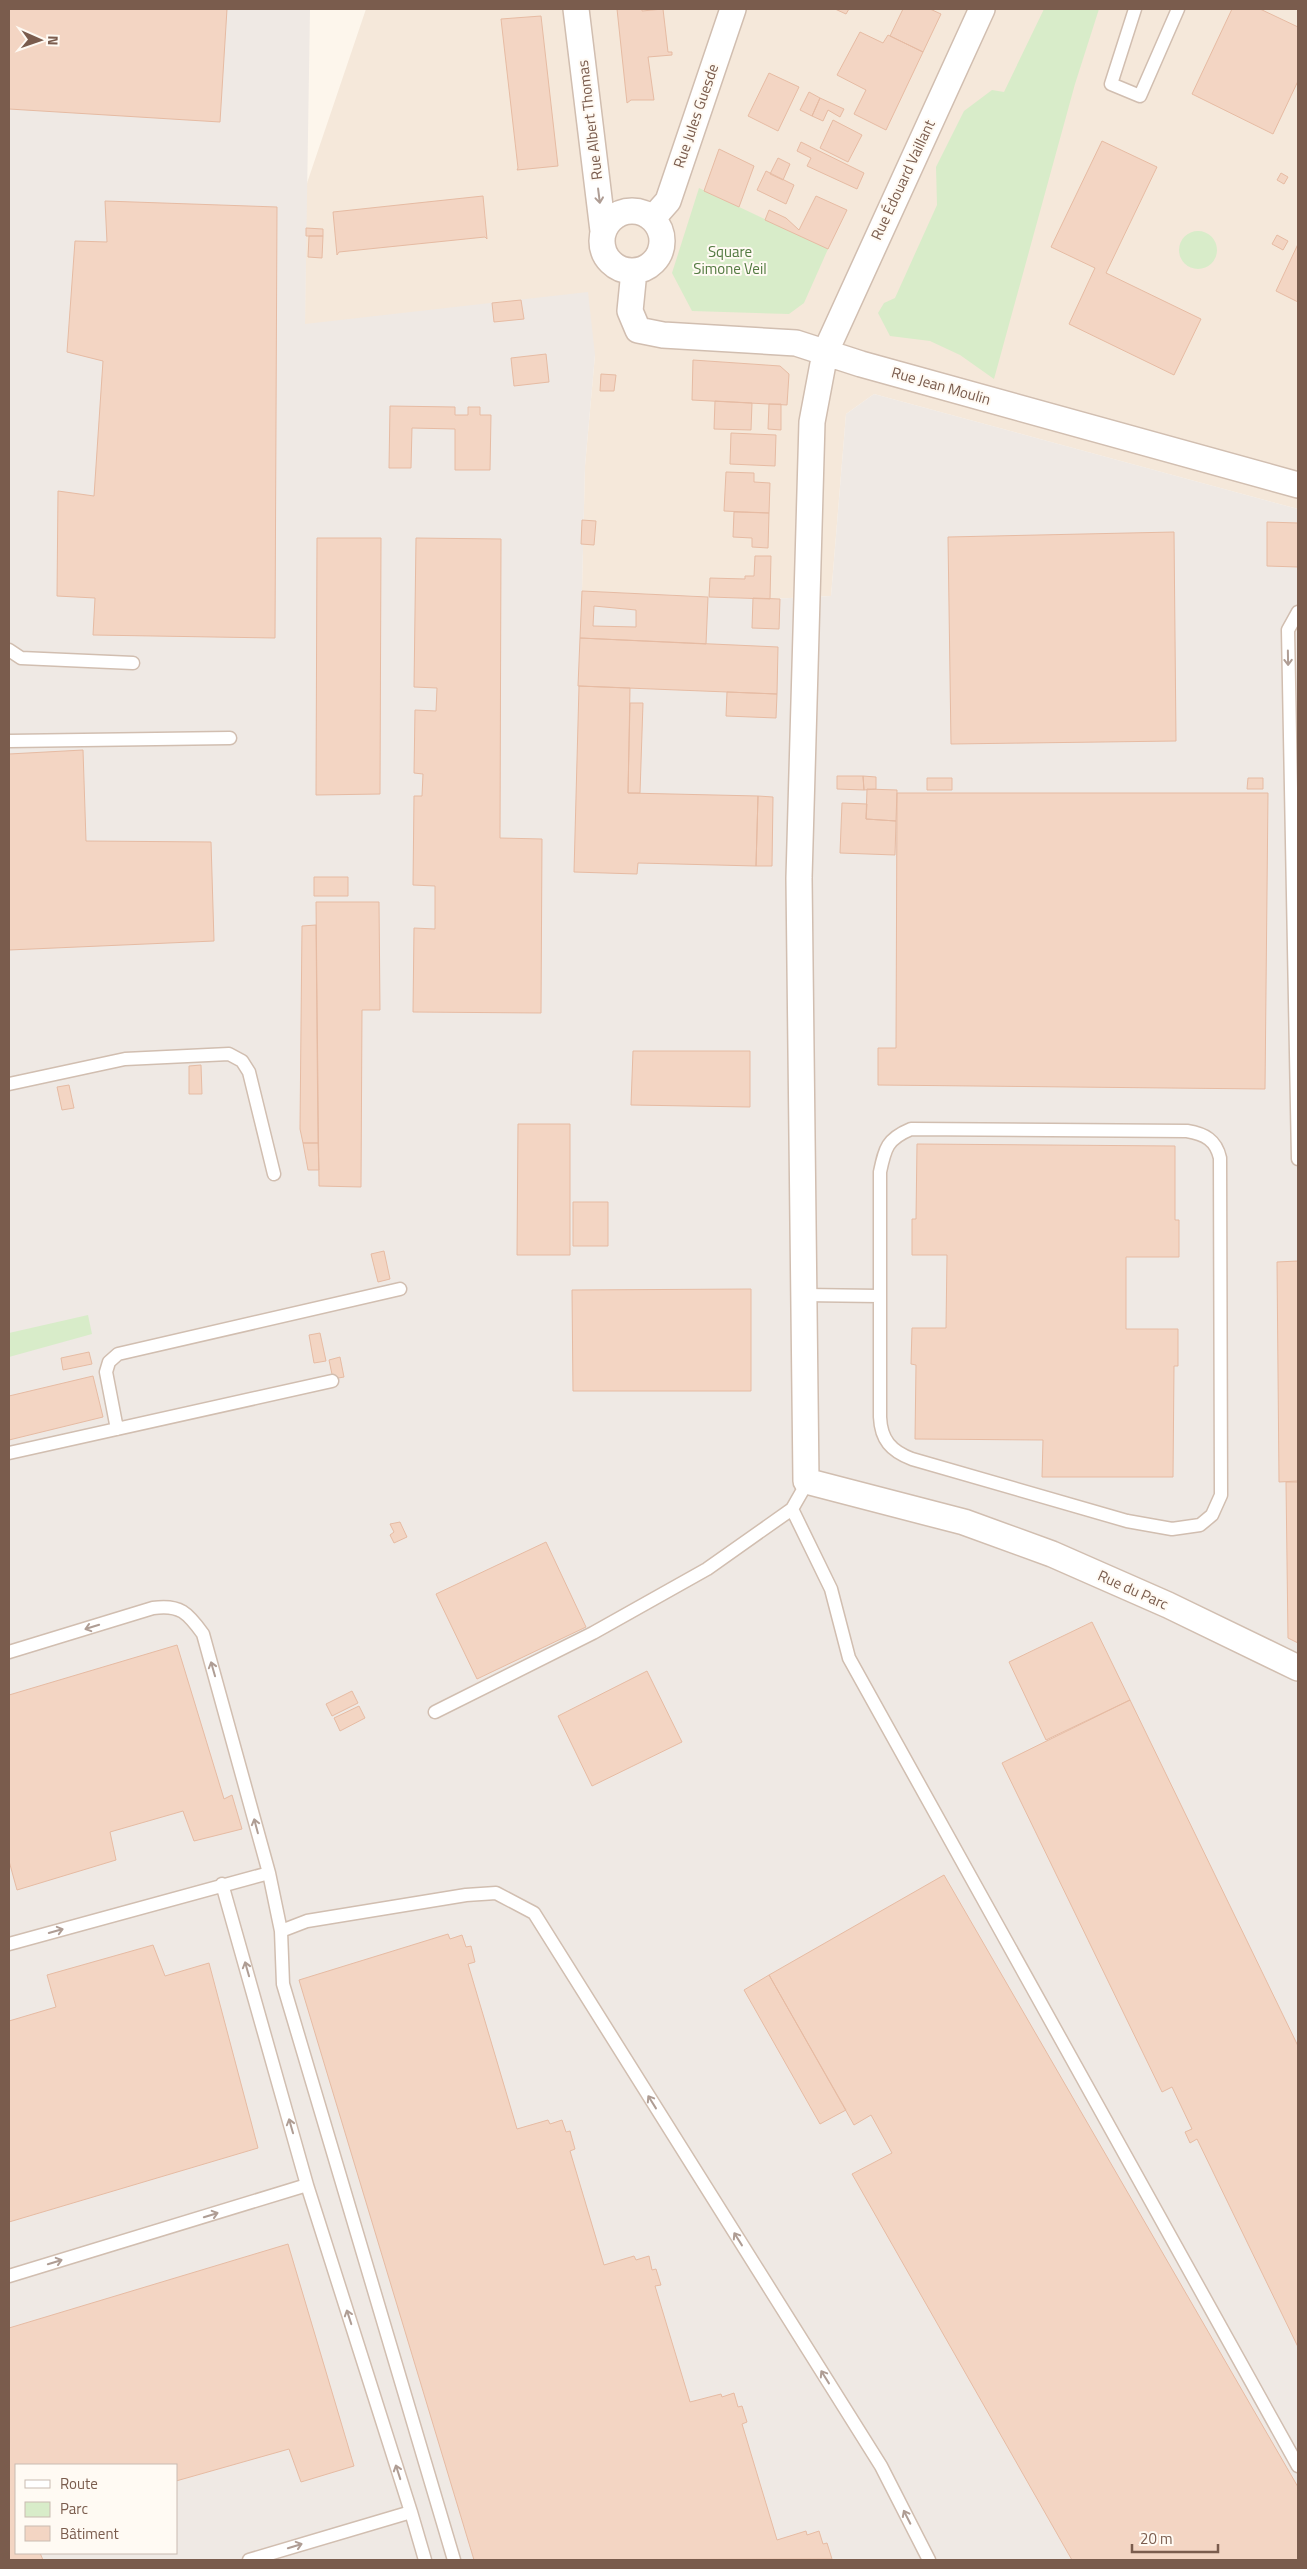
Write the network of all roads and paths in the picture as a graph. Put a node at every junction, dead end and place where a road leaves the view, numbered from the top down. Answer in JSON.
{"nodes":[{"id":1,"x":576,"y":9,"type":"edge"},
{"id":2,"x":733,"y":9,"type":"edge"},
{"id":3,"x":982,"y":9,"type":"edge"},
{"id":4,"x":1135,"y":9,"type":"edge"},
{"id":5,"x":1178,"y":9,"type":"edge"},
{"id":6,"x":653,"y":218,"type":"junction"},
{"id":7,"x":603,"y":231,"type":"junction"},
{"id":8,"x":634,"y":271,"type":"junction"},
{"id":9,"x":825,"y":353,"type":"junction"},
{"id":10,"x":1298,"y":485,"type":"edge"},
{"id":11,"x":1298,"y":612,"type":"edge"},
{"id":12,"x":9,"y":650,"type":"edge"},
{"id":13,"x":133,"y":663,"type":"dead end"},
{"id":14,"x":230,"y":738,"type":"dead end"},
{"id":15,"x":9,"y":741,"type":"edge"},
{"id":16,"x":1296,"y":901,"type":"edge"},
{"id":17,"x":9,"y":1084,"type":"edge"},
{"id":18,"x":1298,"y":1160,"type":"edge"},
{"id":19,"x":274,"y":1174,"type":"dead end"},
{"id":20,"x":400,"y":1289,"type":"dead end"},
{"id":21,"x":804,"y":1295,"type":"junction"},
{"id":22,"x":879,"y":1296,"type":"junction"},
{"id":23,"x":332,"y":1382,"type":"dead end"},
{"id":24,"x":117,"y":1429,"type":"junction"},
{"id":25,"x":9,"y":1453,"type":"edge"},
{"id":26,"x":808,"y":1481,"type":"junction"},
{"id":27,"x":792,"y":1509,"type":"junction"},
{"id":28,"x":9,"y":1652,"type":"edge"},
{"id":29,"x":1298,"y":1668,"type":"edge"},
{"id":30,"x":435,"y":1712,"type":"dead end"},
{"id":31,"x":269,"y":1873,"type":"junction"},
{"id":32,"x":222,"y":1884,"type":"junction"},
{"id":33,"x":281,"y":1931,"type":"junction"},
{"id":34,"x":9,"y":1944,"type":"edge"},
{"id":35,"x":307,"y":2185,"type":"junction"},
{"id":36,"x":9,"y":2276,"type":"edge"},
{"id":37,"x":1298,"y":2466,"type":"edge"},
{"id":38,"x":411,"y":2512,"type":"junction"},
{"id":39,"x":249,"y":2560,"type":"edge"},
{"id":40,"x":425,"y":2560,"type":"edge"},
{"id":41,"x":454,"y":2560,"type":"edge"},
{"id":42,"x":929,"y":2560,"type":"edge"}],
"edges":[{"from":1,"to":7,"type":"street","name":"Rue Albert Thomas","one_way":true},
{"from":2,"to":6,"type":"street","name":"Rue Jules Guesde"},
{"from":3,"to":9,"type":"street","name":"Rue Édouard Vaillant"},
{"from":4,"to":5,"type":"lane"},
{"from":6,"to":7,"type":"street"},
{"from":6,"to":8,"type":"street"},
{"from":7,"to":8,"type":"street"},
{"from":8,"to":9,"type":"street","name":"Rue Jean Moulin"},
{"from":9,"to":10,"type":"street","name":"Rue Jean Moulin"},
{"from":9,"to":21,"type":"street","name":"Rue Édouard Vaillant"},
{"from":11,"to":16,"type":"lane","one_way":true},
{"from":12,"to":13,"type":"lane"},
{"from":14,"to":15,"type":"lane"},
{"from":16,"to":18,"type":"lane"},
{"from":17,"to":19,"type":"lane"},
{"from":20,"to":24,"type":"lane"},
{"from":21,"to":22,"type":"lane"},
{"from":21,"to":26,"type":"street","name":"Rue Édouard Vaillant"},
{"from":22,"to":22,"type":"lane"},
{"from":23,"to":24,"type":"lane"},
{"from":24,"to":25,"type":"lane"},
{"from":26,"to":27,"type":"lane"},
{"from":26,"to":29,"type":"street","name":"Rue du Parc"},
{"from":27,"to":30,"type":"lane"},
{"from":27,"to":37,"type":"lane"},
{"from":31,"to":28,"type":"lane","one_way":true},
{"from":31,"to":32,"type":"lane"},
{"from":31,"to":33,"type":"lane"},
{"from":34,"to":32,"type":"lane","one_way":true},
{"from":35,"to":32,"type":"lane","one_way":true},
{"from":33,"to":41,"type":"lane"},
{"from":42,"to":33,"type":"lane","one_way":true},
{"from":36,"to":35,"type":"lane","one_way":true},
{"from":38,"to":35,"type":"lane","one_way":true},
{"from":39,"to":38,"type":"lane","one_way":true},
{"from":38,"to":40,"type":"lane"}]}
